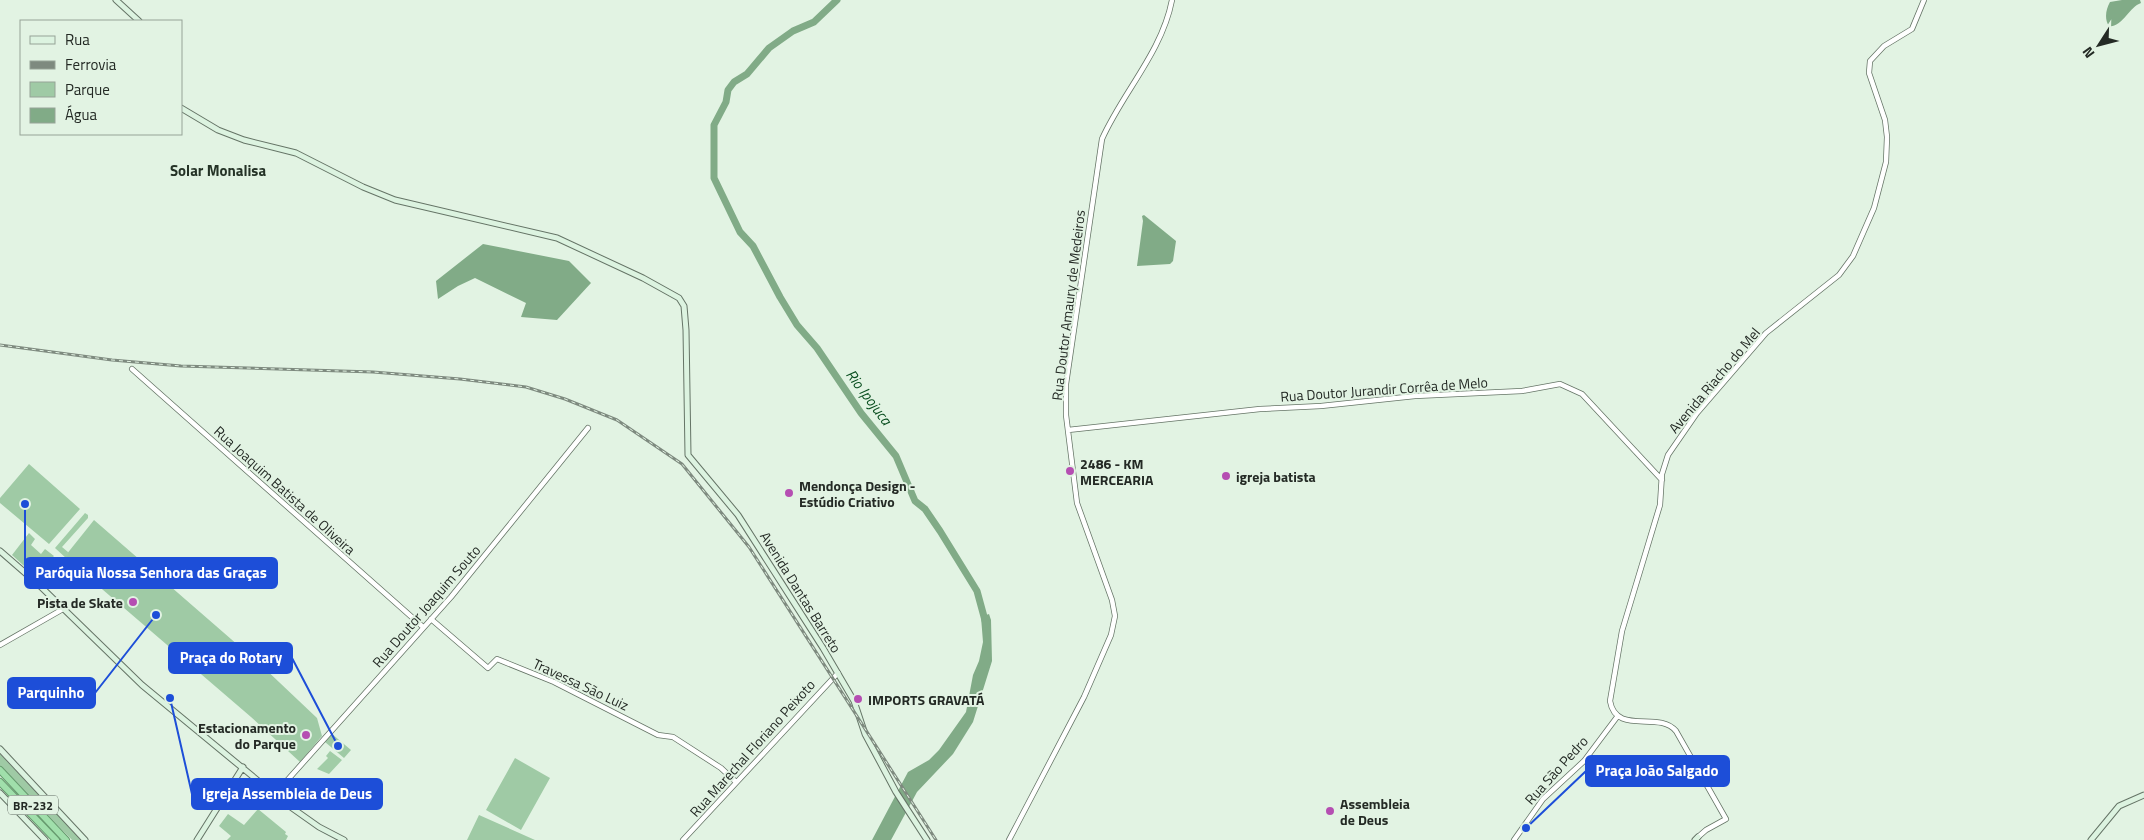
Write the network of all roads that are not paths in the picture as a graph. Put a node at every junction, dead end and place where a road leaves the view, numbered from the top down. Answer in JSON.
{"nodes":[{"id":1,"x":1172,"y":0,"type":"edge"},
{"id":2,"x":1924,"y":0,"type":"edge"},
{"id":3,"x":118,"y":1,"type":"edge"},
{"id":4,"x":138,"y":20,"type":"edge"},
{"id":5,"x":182,"y":109,"type":"edge"},
{"id":6,"x":132,"y":369,"type":"dead end"},
{"id":7,"x":588,"y":428,"type":"dead end"},
{"id":8,"x":1068,"y":430,"type":"junction"},
{"id":9,"x":1662,"y":480,"type":"junction"},
{"id":10,"x":0,"y":551,"type":"edge"},
{"id":11,"x":64,"y":609,"type":"junction"},
{"id":12,"x":431,"y":619,"type":"junction"},
{"id":13,"x":424,"y":627,"type":"junction"},
{"id":14,"x":0,"y":645,"type":"edge"},
{"id":15,"x":838,"y":673,"type":"junction"},
{"id":16,"x":1617,"y":716,"type":"junction"},
{"id":17,"x":0,"y":749,"type":"edge"},
{"id":18,"x":243,"y":768,"type":"junction"},
{"id":19,"x":0,"y":770,"type":"edge"},
{"id":20,"x":0,"y":782,"type":"edge"},
{"id":21,"x":736,"y":782,"type":"junction"},
{"id":22,"x":0,"y":794,"type":"edge"},
{"id":23,"x":274,"y":794,"type":"junction"},
{"id":24,"x":2144,"y":795,"type":"edge"},
{"id":25,"x":341,"y":839,"type":"edge"},
{"id":26,"x":1697,"y":839,"type":"edge"},
{"id":27,"x":45,"y":840,"type":"edge"},
{"id":28,"x":56,"y":840,"type":"edge"},
{"id":29,"x":66,"y":840,"type":"edge"},
{"id":30,"x":85,"y":840,"type":"edge"},
{"id":31,"x":197,"y":840,"type":"edge"},
{"id":32,"x":684,"y":840,"type":"edge"},
{"id":33,"x":927,"y":840,"type":"edge"},
{"id":34,"x":1010,"y":840,"type":"edge"},
{"id":35,"x":1514,"y":840,"type":"edge"},
{"id":36,"x":2091,"y":840,"type":"edge"}],
"edges":[{"from":1,"to":8,"type":"street","name":"Rua Doutor Amaury de Medeiros"},
{"from":2,"to":9,"type":"street","name":"Avenida Riacho do Mel"},
{"from":3,"to":4,"type":"main road"},
{"from":5,"to":15,"type":"main road","name":"Avenida Dantas Barreto"},
{"from":6,"to":13,"type":"street","name":"Rua Joaquim Batista de Oliveira"},
{"from":7,"to":12,"type":"street","name":"Rua Doutor Joaquim Souto"},
{"from":8,"to":9,"type":"street","name":"Rua Doutor Jurandir Corrêa de Melo"},
{"from":8,"to":34,"type":"street","name":"Rua Doutor Amaury de Medeiros"},
{"from":9,"to":16,"type":"street","name":"Avenida Riacho do Mel"},
{"from":10,"to":11,"type":"main road"},
{"from":11,"to":14,"type":"street"},
{"from":11,"to":18,"type":"main road"},
{"from":12,"to":13,"type":"street","name":"Rua Doutor Joaquim Souto"},
{"from":12,"to":21,"type":"street","name":"Travessa São Luiz"},
{"from":13,"to":23,"type":"street","name":"Rua Doutor Joaquim Souto"},
{"from":15,"to":21,"type":"street","name":"Rua Marechal Floriano Peixoto"},
{"from":15,"to":33,"type":"main road","name":"Avenida Dantas Barreto"},
{"from":16,"to":26,"type":"street"},
{"from":16,"to":35,"type":"street","name":"Rua São Pedro"},
{"from":17,"to":30,"type":"main road"},
{"from":18,"to":23,"type":"main road"},
{"from":18,"to":31,"type":"main road"},
{"from":19,"to":29,"type":"highway","number":"BR-232"},
{"from":20,"to":28,"type":"highway","number":"BR-232"},
{"from":21,"to":32,"type":"street","name":"Rua Marechal Floriano Peixoto"},
{"from":22,"to":27,"type":"main road"},
{"from":23,"to":25,"type":"main road"},
{"from":24,"to":36,"type":"main road"}]}
